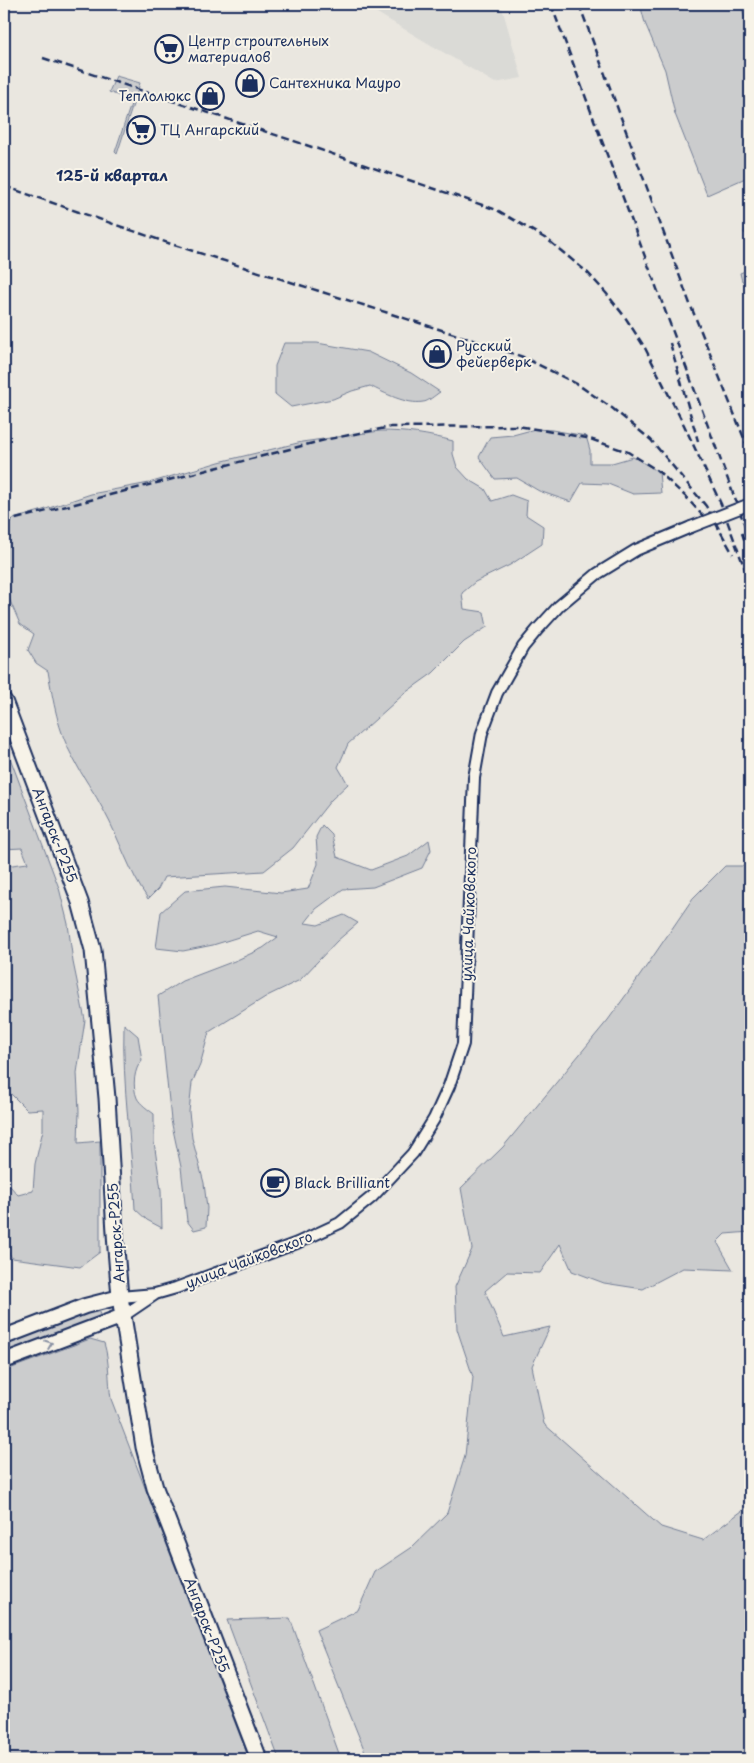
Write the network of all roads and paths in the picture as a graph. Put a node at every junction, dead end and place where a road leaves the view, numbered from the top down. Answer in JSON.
{"nodes":[{"id":1,"x":750,"y":504,"type":"edge"},
{"id":2,"x":4,"y":701,"type":"edge"},
{"id":3,"x":155,"y":1294,"type":"junction"},
{"id":4,"x":120,"y":1297,"type":"junction"},
{"id":5,"x":123,"y":1316,"type":"junction"},
{"id":6,"x":4,"y":1337,"type":"edge"},
{"id":7,"x":4,"y":1361,"type":"edge"},
{"id":8,"x":258,"y":1759,"type":"edge"}],
"edges":[{"from":1,"to":3,"type":"street","name":"улица Чайковского","bridge":true},
{"from":2,"to":4,"type":"main road","name":"Ангарск-Р255"},
{"from":3,"to":4,"type":"street","name":"улица Чайковского"},
{"from":3,"to":5,"type":"street","name":"улица Чайковского"},
{"from":4,"to":5,"type":"main road","name":"Ангарск-Р255"},
{"from":4,"to":6,"type":"main road","name":"улица Чайковского"},
{"from":7,"to":5,"type":"main road","name":"улица Чайковского","one_way":true},
{"from":5,"to":8,"type":"main road","name":"Ангарск-Р255"}]}
